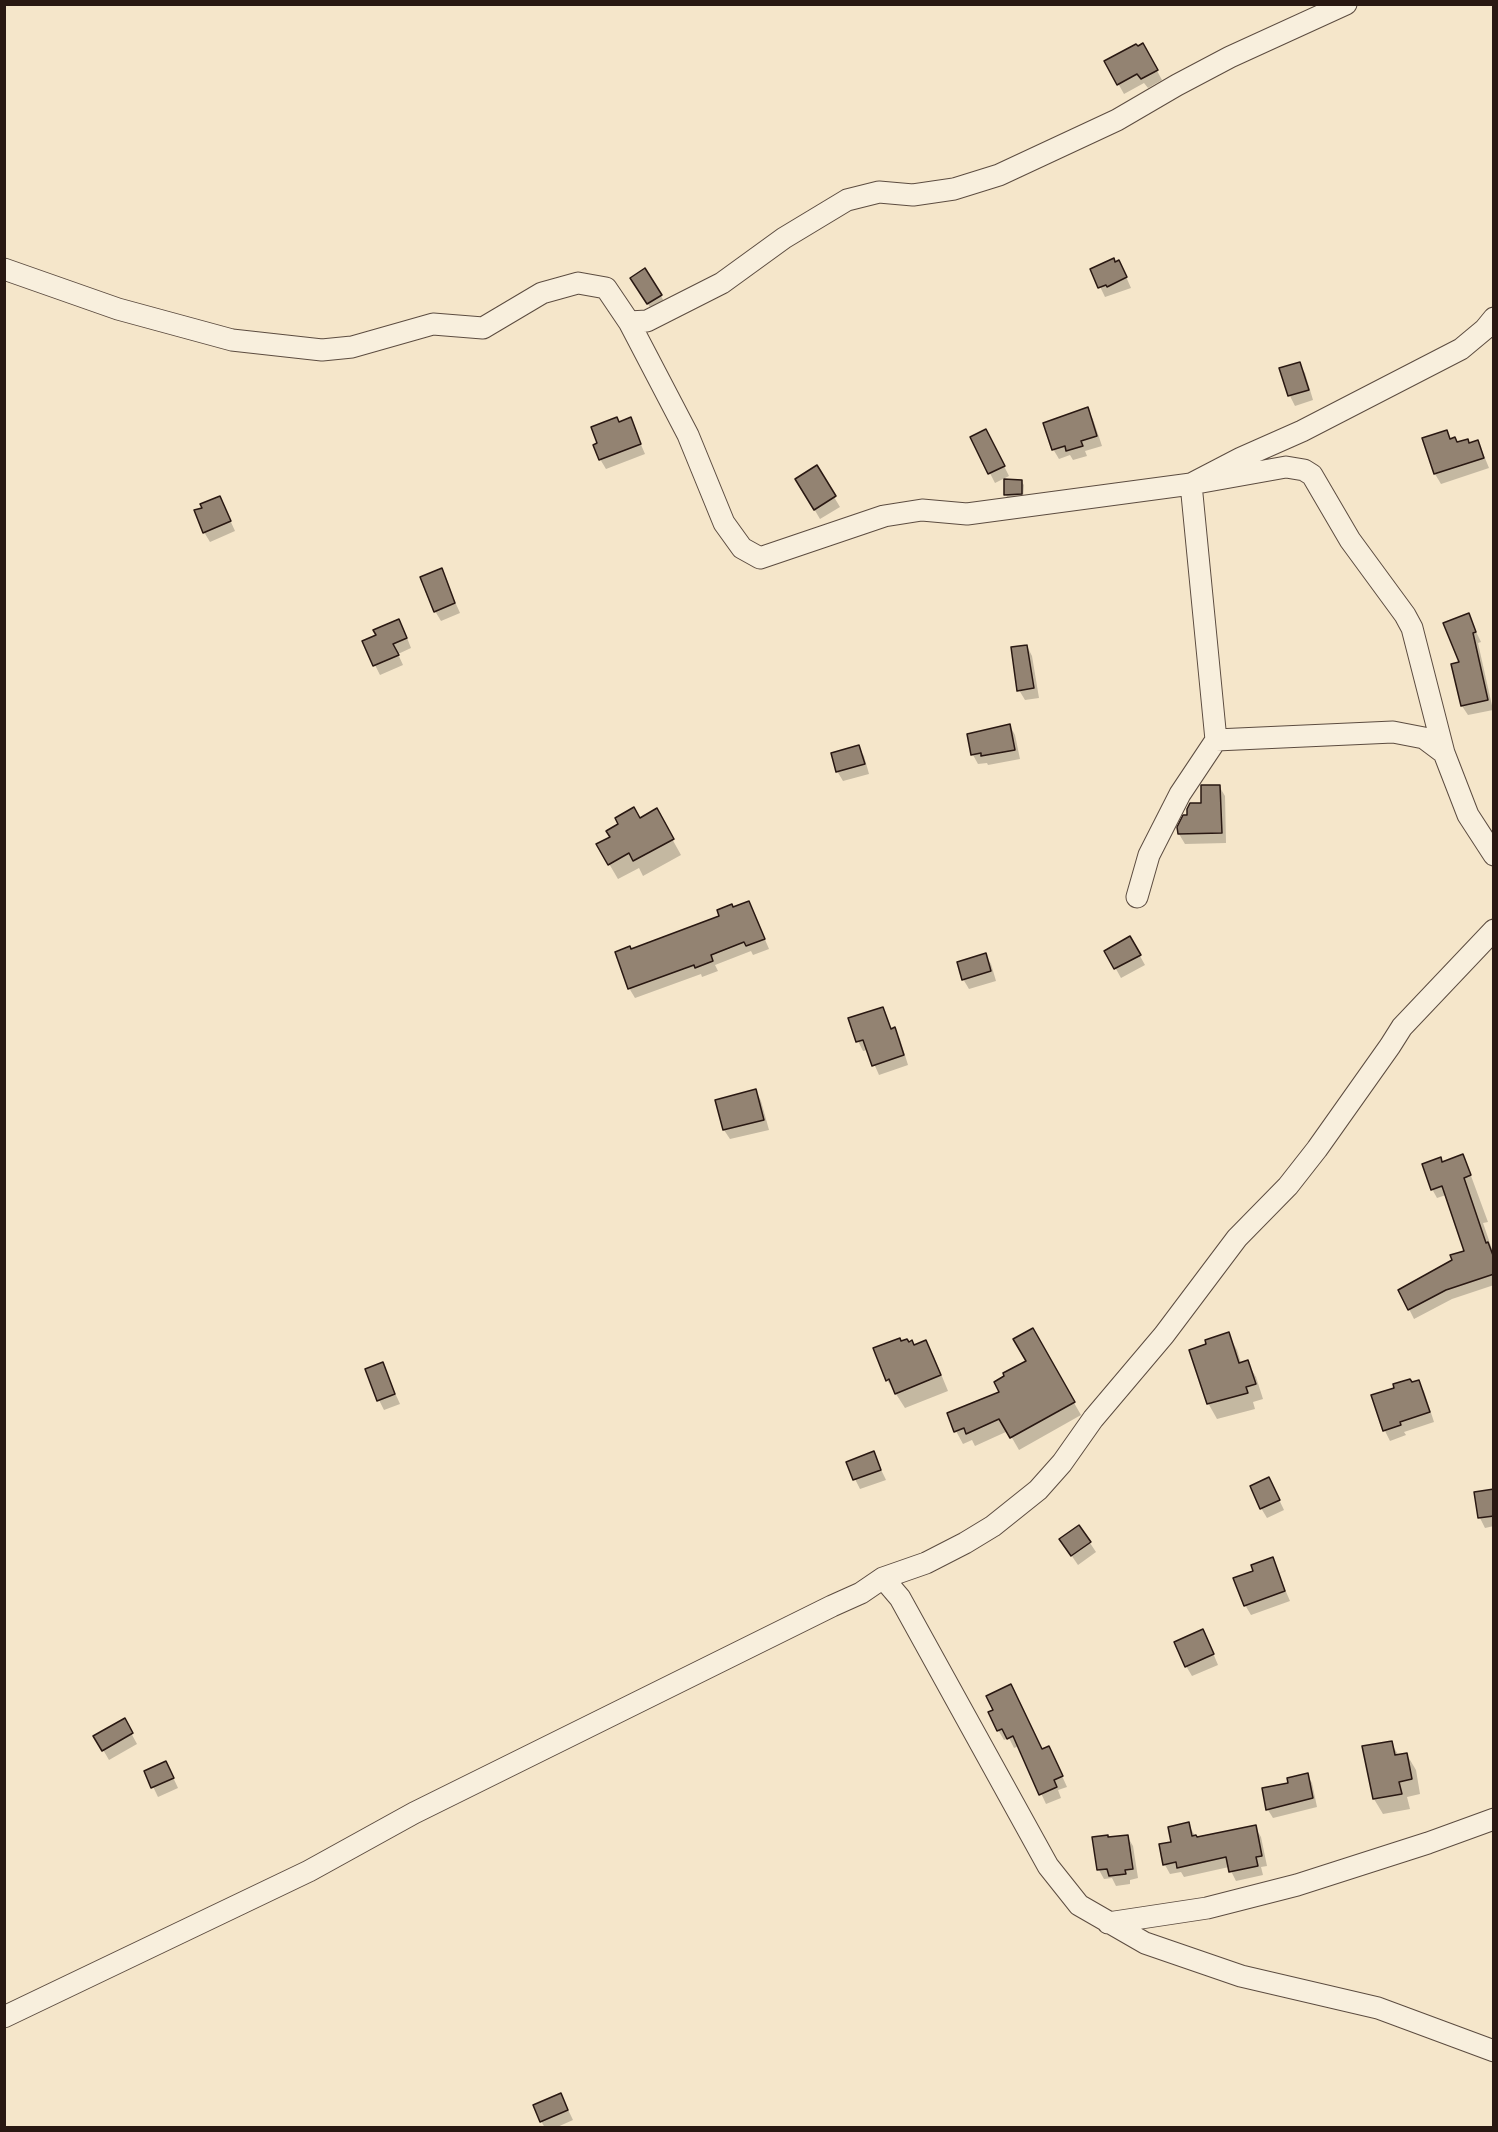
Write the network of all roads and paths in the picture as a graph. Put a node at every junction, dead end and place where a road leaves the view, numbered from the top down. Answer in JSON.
{"nodes":[{"id":1,"x":1346,"y":4,"type":"edge"},
{"id":2,"x":4,"y":269,"type":"edge"},
{"id":3,"x":1494,"y":318,"type":"edge"},
{"id":4,"x":629,"y":322,"type":"junction"},
{"id":5,"x":1191,"y":484,"type":"junction"},
{"id":6,"x":1216,"y":740,"type":"junction"},
{"id":7,"x":1444,"y":753,"type":"junction"},
{"id":8,"x":1494,"y":855,"type":"edge"},
{"id":9,"x":1137,"y":897,"type":"dead end"},
{"id":10,"x":1494,"y":930,"type":"edge"},
{"id":11,"x":883,"y":1578,"type":"junction"},
{"id":12,"x":1494,"y":1819,"type":"edge"},
{"id":13,"x":1108,"y":1923,"type":"junction"},
{"id":14,"x":4,"y":2017,"type":"edge"},
{"id":15,"x":1494,"y":2051,"type":"edge"}],
"edges":[{"from":1,"to":4,"type":"street"},
{"from":2,"to":4,"type":"street"},
{"from":3,"to":5,"type":"street"},
{"from":4,"to":5,"type":"street"},
{"from":5,"to":6,"type":"street"},
{"from":5,"to":7,"type":"street"},
{"from":6,"to":7,"type":"street"},
{"from":6,"to":9,"type":"street"},
{"from":7,"to":8,"type":"street"},
{"from":10,"to":11,"type":"street"},
{"from":11,"to":13,"type":"street"},
{"from":11,"to":14,"type":"street"},
{"from":12,"to":13,"type":"street"},
{"from":13,"to":15,"type":"street"}]}
